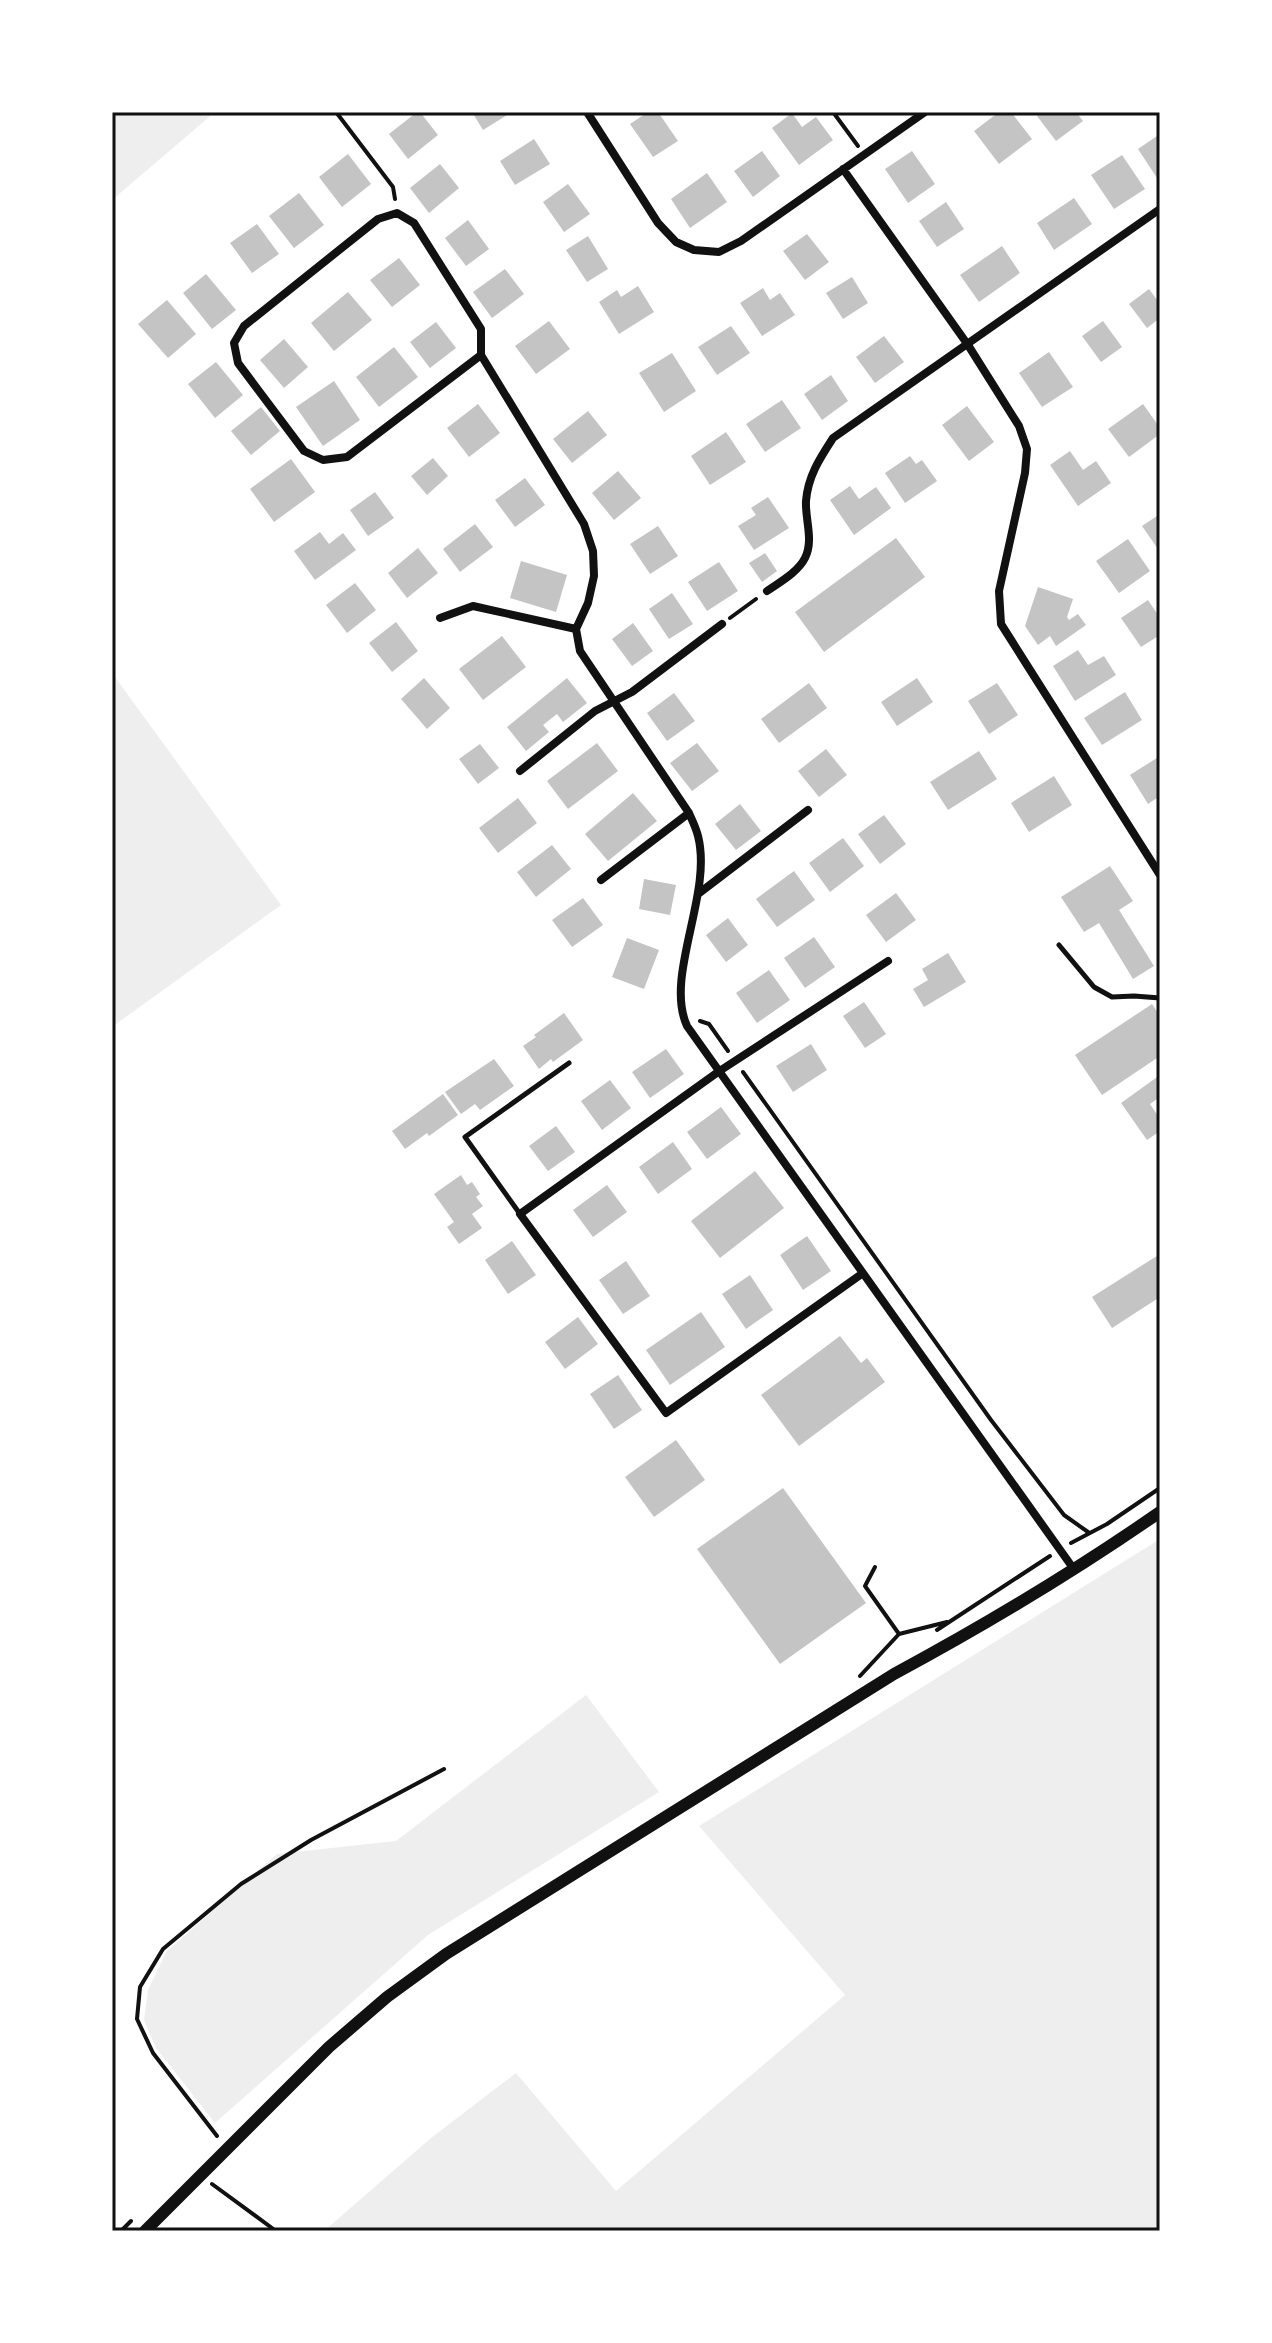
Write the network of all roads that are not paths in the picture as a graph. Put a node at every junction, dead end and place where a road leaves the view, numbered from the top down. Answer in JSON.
{"nodes":[{"id":1,"x":587,"y":112,"type":"edge"},
{"id":2,"x":925,"y":112,"type":"edge"},
{"id":3,"x":843,"y":169,"type":"junction"},
{"id":4,"x":1160,"y":209,"type":"edge"},
{"id":5,"x":968,"y":345,"type":"junction"},
{"id":6,"x":481,"y":355,"type":"junction"},
{"id":7,"x":767,"y":591,"type":"road end"},
{"id":8,"x":440,"y":618,"type":"dead end"},
{"id":9,"x":722,"y":624,"type":"road end"},
{"id":10,"x":576,"y":629,"type":"junction"},
{"id":11,"x":613,"y":702,"type":"junction"},
{"id":12,"x":520,"y":771,"type":"dead end"},
{"id":13,"x":808,"y":810,"type":"dead end"},
{"id":14,"x":689,"y":813,"type":"junction"},
{"id":15,"x":1160,"y":875,"type":"edge"},
{"id":16,"x":601,"y":880,"type":"dead end"},
{"id":17,"x":698,"y":894,"type":"junction"},
{"id":18,"x":1059,"y":945,"type":"dead end"},
{"id":19,"x":888,"y":961,"type":"dead end"},
{"id":20,"x":1160,"y":998,"type":"edge"},
{"id":21,"x":569,"y":1063,"type":"dead end"},
{"id":22,"x":718,"y":1072,"type":"junction"},
{"id":23,"x":520,"y":1214,"type":"junction"},
{"id":24,"x":863,"y":1273,"type":"junction"},
{"id":25,"x":1160,"y":1512,"type":"edge"},
{"id":26,"x":1073,"y":1568,"type":"junction"},
{"id":27,"x":145,"y":2231,"type":"edge"}],
"edges":[{"from":1,"to":3,"type":"street"},
{"from":2,"to":3,"type":"street"},
{"from":3,"to":5,"type":"street"},
{"from":4,"to":5,"type":"street"},
{"from":5,"to":7,"type":"street"},
{"from":5,"to":15,"type":"street"},
{"from":6,"to":6,"type":"street"},
{"from":6,"to":10,"type":"street"},
{"from":8,"to":10,"type":"street"},
{"from":9,"to":11,"type":"street"},
{"from":10,"to":11,"type":"street"},
{"from":11,"to":12,"type":"street"},
{"from":11,"to":14,"type":"street"},
{"from":13,"to":17,"type":"street"},
{"from":14,"to":16,"type":"street"},
{"from":14,"to":17,"type":"street"},
{"from":17,"to":22,"type":"street"},
{"from":18,"to":20,"type":"lane"},
{"from":19,"to":22,"type":"street"},
{"from":21,"to":23,"type":"lane"},
{"from":22,"to":23,"type":"street"},
{"from":22,"to":24,"type":"street"},
{"from":23,"to":24,"type":"street"},
{"from":24,"to":26,"type":"street"},
{"from":25,"to":26,"type":"street"},
{"from":26,"to":27,"type":"street"}]}
